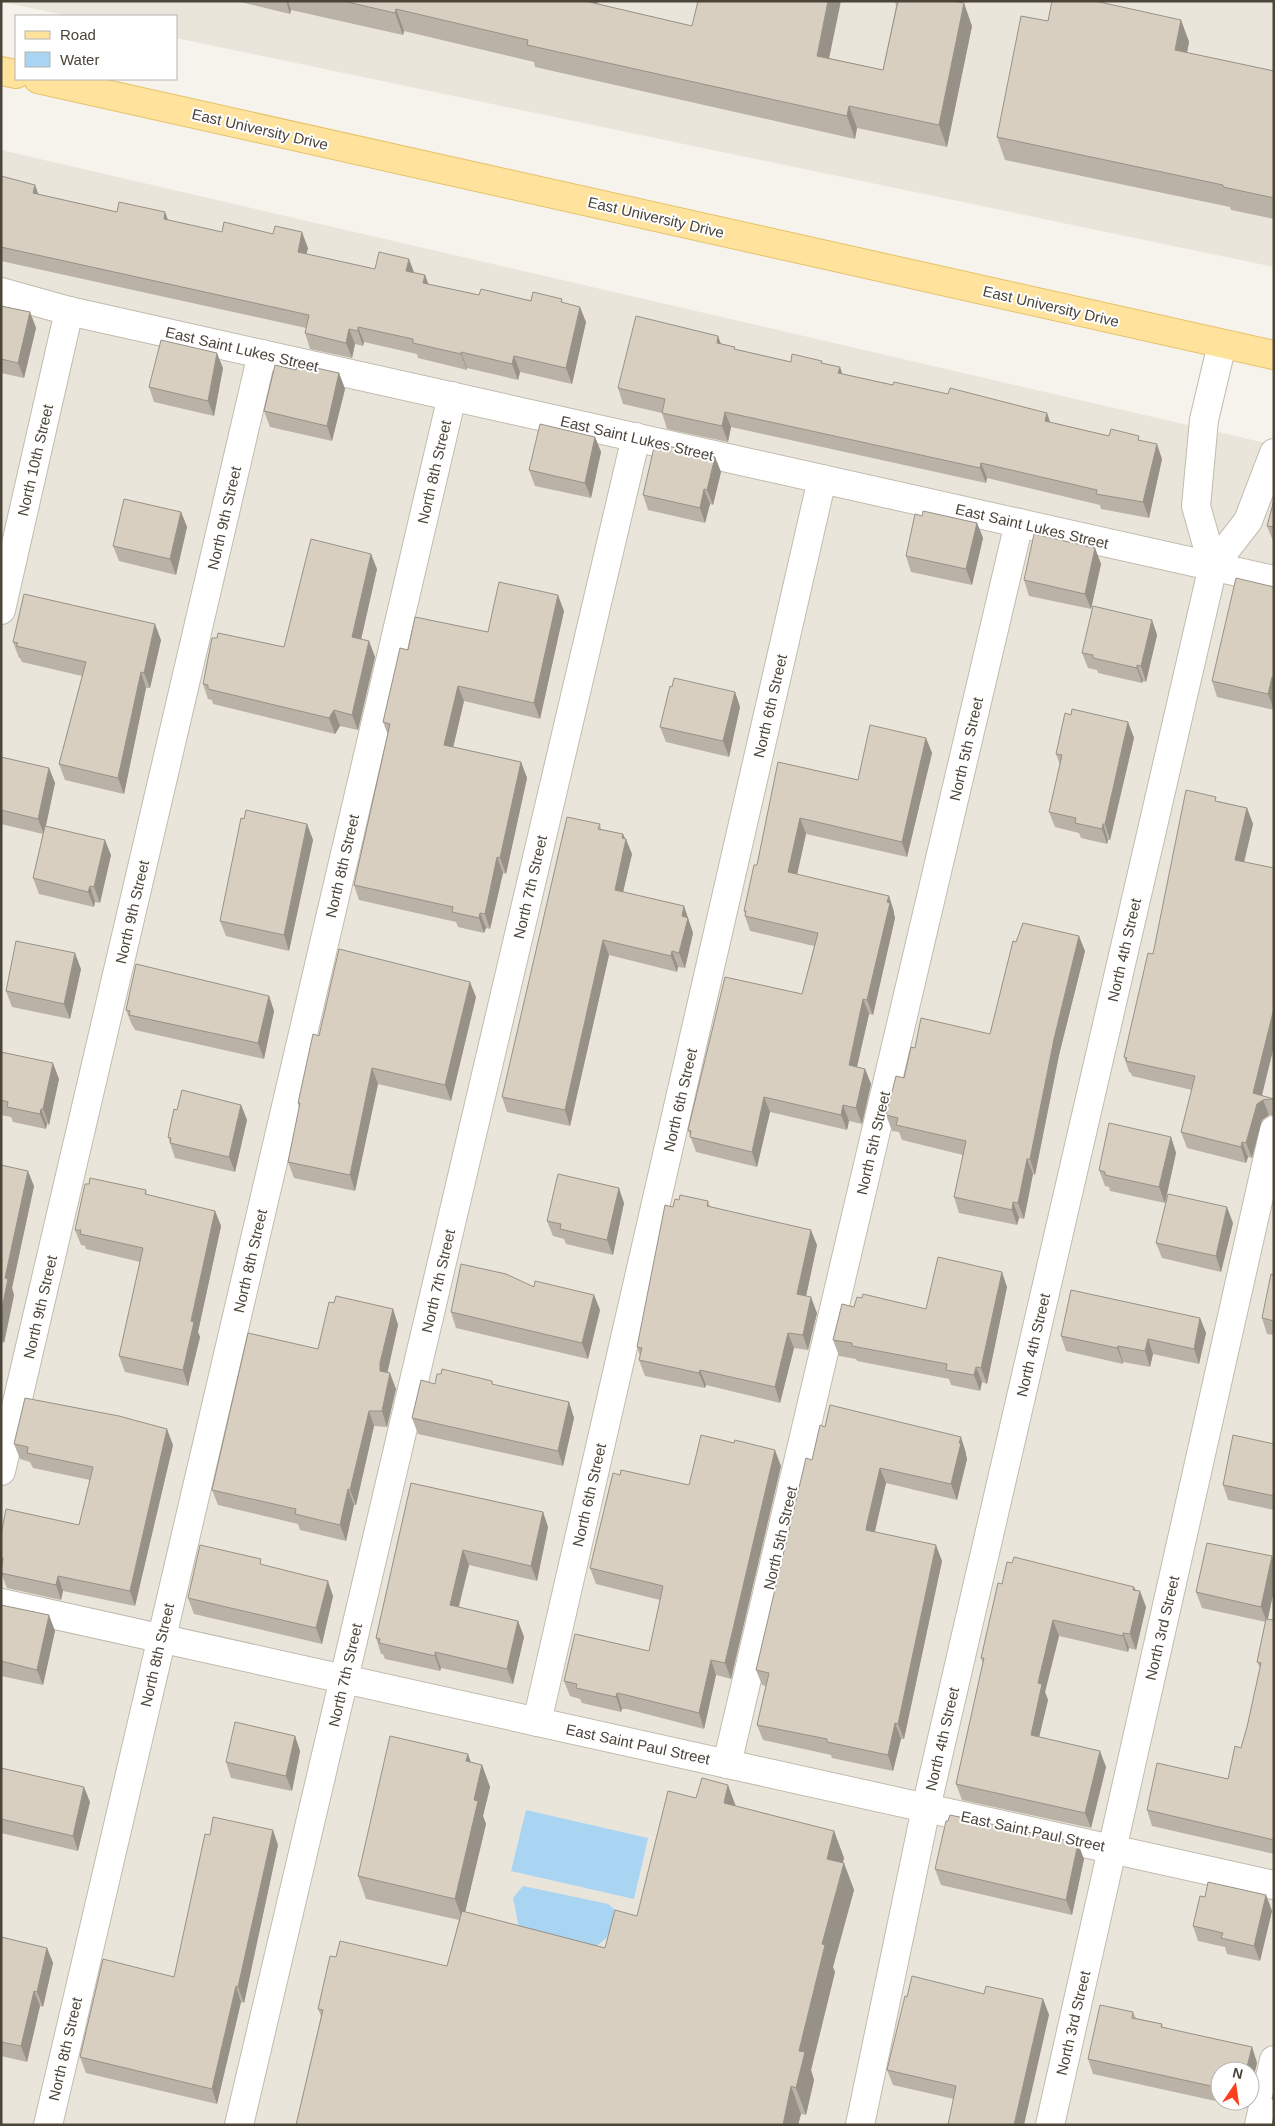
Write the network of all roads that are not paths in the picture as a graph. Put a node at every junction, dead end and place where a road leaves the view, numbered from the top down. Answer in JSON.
{"nodes":[{"id":1,"x":1,"y":71,"type":"edge"},
{"id":2,"x":15,"y":74,"type":"edge"},
{"id":3,"x":42,"y":80,"type":"edge"},
{"id":4,"x":1,"y":292,"type":"edge"},
{"id":5,"x":69,"y":311,"type":"junction"},
{"id":6,"x":1222,"y":344,"type":"junction"},
{"id":7,"x":262,"y":354,"type":"junction"},
{"id":8,"x":1274,"y":355,"type":"edge"},
{"id":9,"x":452,"y":396,"type":"junction"},
{"id":10,"x":636,"y":437,"type":"junction"},
{"id":11,"x":1274,"y":452,"type":"edge"},
{"id":12,"x":822,"y":479,"type":"junction"},
{"id":13,"x":1020,"y":523,"type":"junction"},
{"id":14,"x":1213,"y":566,"type":"junction"},
{"id":15,"x":1274,"y":580,"type":"edge"},
{"id":16,"x":1,"y":610,"type":"edge"},
{"id":17,"x":1274,"y":1130,"type":"edge"},
{"id":18,"x":1,"y":1471,"type":"edge"},
{"id":19,"x":1,"y":1603,"type":"edge"},
{"id":20,"x":161,"y":1639,"type":"junction"},
{"id":21,"x":344,"y":1679,"type":"junction"},
{"id":22,"x":538,"y":1722,"type":"junction"},
{"id":23,"x":727,"y":1764,"type":"junction"},
{"id":24,"x":926,"y":1808,"type":"junction"},
{"id":25,"x":1112,"y":1849,"type":"junction"},
{"id":26,"x":1274,"y":1885,"type":"edge"},
{"id":27,"x":1274,"y":2060,"type":"edge"},
{"id":28,"x":48,"y":2125,"type":"edge"},
{"id":29,"x":239,"y":2125,"type":"edge"},
{"id":30,"x":860,"y":2125,"type":"edge"},
{"id":31,"x":1050,"y":2125,"type":"edge"},
{"id":32,"x":1259,"y":2125,"type":"edge"}],
"edges":[{"from":1,"to":2,"type":"main road"},
{"from":3,"to":6,"type":"main road","name":"East University Drive"},
{"from":4,"to":5,"type":"lane","name":"East Saint Lukes Street"},
{"from":5,"to":7,"type":"lane","name":"East Saint Lukes Street"},
{"from":5,"to":16,"type":"lane","name":"North 10th Street"},
{"from":6,"to":8,"type":"main road","name":"East University Drive"},
{"from":6,"to":14,"type":"lane","name":"North 4th Street"},
{"from":7,"to":9,"type":"lane","name":"East Saint Lukes Street"},
{"from":7,"to":18,"type":"lane","name":"North 9th Street"},
{"from":9,"to":10,"type":"lane","name":"East Saint Lukes Street"},
{"from":9,"to":20,"type":"lane","name":"North 8th Street"},
{"from":10,"to":12,"type":"lane","name":"East Saint Lukes Street"},
{"from":10,"to":21,"type":"lane","name":"North 7th Street"},
{"from":11,"to":14,"type":"lane","name":"North 4th Street"},
{"from":12,"to":13,"type":"lane","name":"East Saint Lukes Street"},
{"from":12,"to":22,"type":"lane","name":"North 6th Street"},
{"from":13,"to":14,"type":"lane","name":"East Saint Lukes Street"},
{"from":13,"to":23,"type":"lane","name":"North 5th Street"},
{"from":14,"to":15,"type":"lane","name":"East Saint Lukes Street"},
{"from":14,"to":24,"type":"lane","name":"North 4th Street"},
{"from":17,"to":25,"type":"lane","name":"North 3rd Street"},
{"from":19,"to":20,"type":"lane","name":"East Saint Paul Street"},
{"from":20,"to":21,"type":"lane","name":"East Saint Paul Street"},
{"from":20,"to":28,"type":"lane","name":"North 8th Street"},
{"from":21,"to":22,"type":"lane","name":"East Saint Paul Street"},
{"from":21,"to":29,"type":"lane","name":"North 7th Street"},
{"from":22,"to":23,"type":"lane","name":"East Saint Paul Street"},
{"from":23,"to":24,"type":"lane","name":"East Saint Paul Street"},
{"from":24,"to":25,"type":"lane","name":"East Saint Paul Street"},
{"from":24,"to":30,"type":"lane","name":"North 4th Street"},
{"from":25,"to":26,"type":"lane","name":"East Saint Paul Street"},
{"from":25,"to":31,"type":"lane","name":"North 3rd Street"},
{"from":27,"to":32,"type":"lane"}]}
